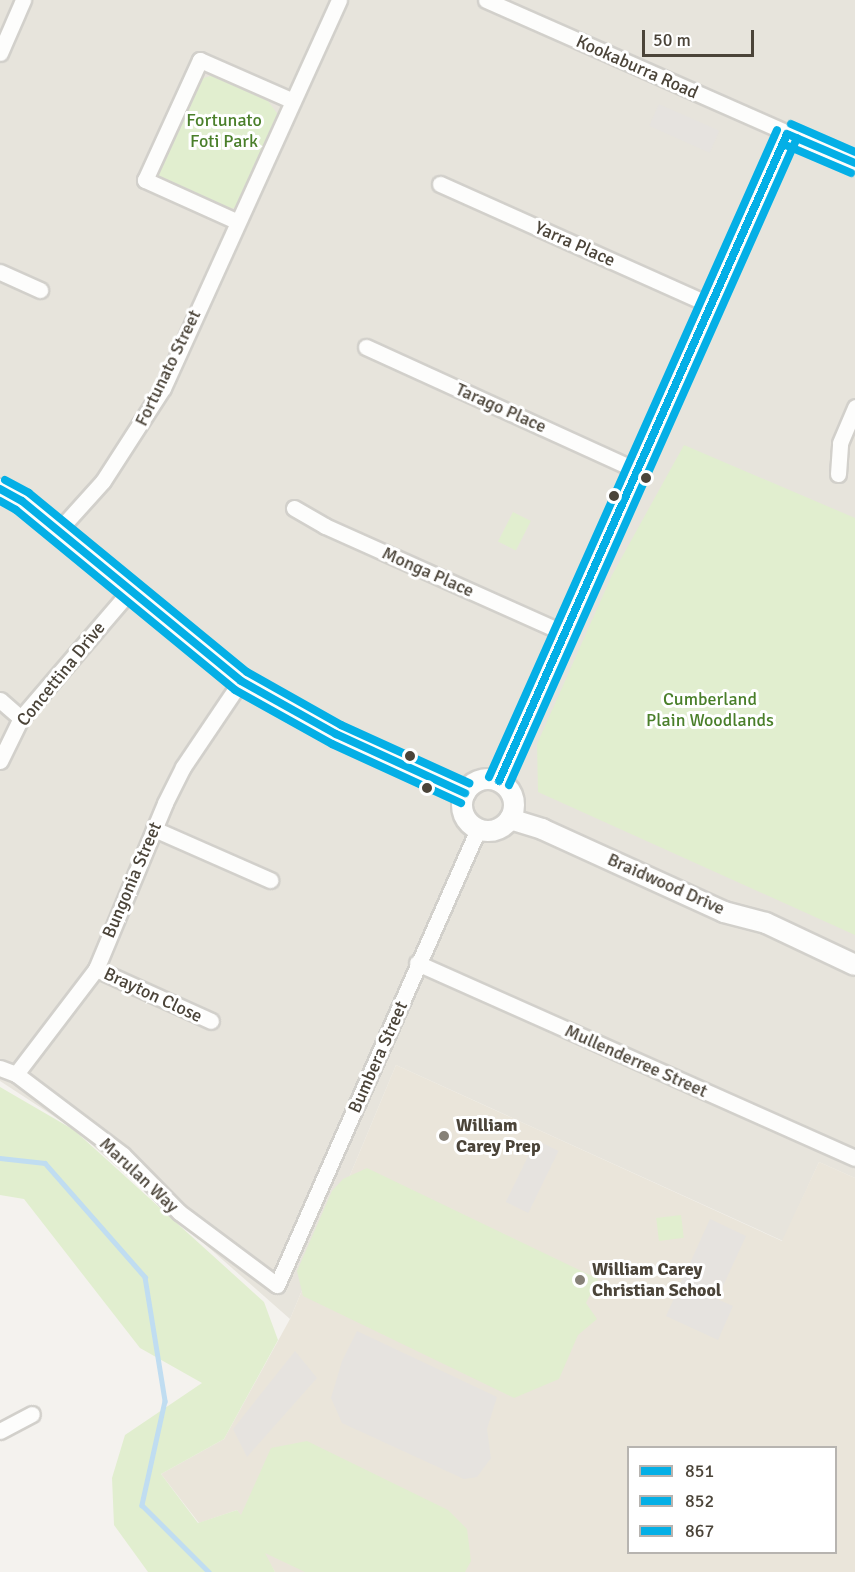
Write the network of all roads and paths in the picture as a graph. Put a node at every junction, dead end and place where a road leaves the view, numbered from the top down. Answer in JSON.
{"nodes":[{"id":1,"x":23,"y":0,"type":"edge"},
{"id":2,"x":339,"y":0,"type":"edge"},
{"id":3,"x":486,"y":0,"type":"edge"},
{"id":4,"x":0,"y":53,"type":"edge"},
{"id":5,"x":291,"y":99,"type":"junction"},
{"id":6,"x":787,"y":135,"type":"junction"},
{"id":7,"x":855,"y":163,"type":"edge"},
{"id":8,"x":440,"y":184,"type":"dead end"},
{"id":9,"x":236,"y":221,"type":"junction"},
{"id":10,"x":0,"y":272,"type":"edge"},
{"id":11,"x":40,"y":290,"type":"dead end"},
{"id":12,"x":711,"y":304,"type":"junction"},
{"id":13,"x":366,"y":347,"type":"dead end"},
{"id":14,"x":855,"y":407,"type":"edge"},
{"id":15,"x":636,"y":470,"type":"junction"},
{"id":16,"x":838,"y":474,"type":"dead end"},
{"id":17,"x":0,"y":489,"type":"edge"},
{"id":18,"x":294,"y":508,"type":"dead end"},
{"id":19,"x":58,"y":531,"type":"junction"},
{"id":20,"x":130,"y":591,"type":"junction"},
{"id":21,"x":564,"y":633,"type":"junction"},
{"id":22,"x":241,"y":681,"type":"junction"},
{"id":23,"x":0,"y":700,"type":"edge"},
{"id":24,"x":21,"y":718,"type":"junction"},
{"id":25,"x":0,"y":761,"type":"edge"},
{"id":26,"x":499,"y":781,"type":"junction"},
{"id":27,"x":465,"y":793,"type":"junction"},
{"id":28,"x":510,"y":819,"type":"junction"},
{"id":29,"x":154,"y":829,"type":"junction"},
{"id":30,"x":478,"y":829,"type":"junction"},
{"id":31,"x":270,"y":880,"type":"dead end"},
{"id":32,"x":417,"y":963,"type":"junction"},
{"id":33,"x":855,"y":965,"type":"edge"},
{"id":34,"x":96,"y":969,"type":"junction"},
{"id":35,"x":211,"y":1021,"type":"dead end"},
{"id":36,"x":0,"y":1068,"type":"edge"},
{"id":37,"x":16,"y":1074,"type":"junction"},
{"id":38,"x":855,"y":1158,"type":"edge"},
{"id":39,"x":277,"y":1285,"type":"joint"},
{"id":40,"x":32,"y":1414,"type":"dead end"},
{"id":41,"x":0,"y":1431,"type":"edge"}],
"edges":[{"from":1,"to":4,"type":"street"},
{"from":2,"to":5,"type":"street","name":"Fortunato Street"},
{"from":3,"to":6,"type":"street","name":"Kookaburra Road"},
{"from":5,"to":9,"type":"street","name":"Fortunato Street"},
{"from":5,"to":9,"type":"street"},
{"from":6,"to":7,"type":"street","name":"Kookaburra Road"},
{"from":6,"to":12,"type":"street"},
{"from":8,"to":12,"type":"street","name":"Yarra Place"},
{"from":9,"to":19,"type":"street","name":"Fortunato Street"},
{"from":10,"to":11,"type":"street"},
{"from":12,"to":15,"type":"street"},
{"from":13,"to":15,"type":"street","name":"Tarago Place"},
{"from":14,"to":16,"type":"street"},
{"from":15,"to":21,"type":"street"},
{"from":17,"to":19,"type":"street"},
{"from":18,"to":21,"type":"street","name":"Monga Place"},
{"from":19,"to":20,"type":"street"},
{"from":20,"to":22,"type":"street"},
{"from":20,"to":24,"type":"street","name":"Concettina Drive"},
{"from":21,"to":26,"type":"street"},
{"from":22,"to":27,"type":"street"},
{"from":22,"to":29,"type":"street","name":"Bungonia Street"},
{"from":23,"to":24,"type":"street"},
{"from":24,"to":25,"type":"street","name":"Concettina Drive"},
{"from":26,"to":27,"type":"street"},
{"from":26,"to":28,"type":"street"},
{"from":27,"to":30,"type":"street"},
{"from":28,"to":30,"type":"street"},
{"from":28,"to":33,"type":"street","name":"Braidwood Drive"},
{"from":29,"to":31,"type":"street"},
{"from":29,"to":34,"type":"street","name":"Bungonia Street"},
{"from":30,"to":32,"type":"street","name":"Bumbera Street"},
{"from":32,"to":38,"type":"street","name":"Mullenderree Street"},
{"from":32,"to":39,"type":"street","name":"Bumbera Street"},
{"from":34,"to":35,"type":"street","name":"Brayton Close"},
{"from":34,"to":37,"type":"street","name":"Bungonia Street"},
{"from":36,"to":37,"type":"street","name":"Marulan Way"},
{"from":37,"to":39,"type":"street","name":"Marulan Way"},
{"from":40,"to":41,"type":"street"}]}
